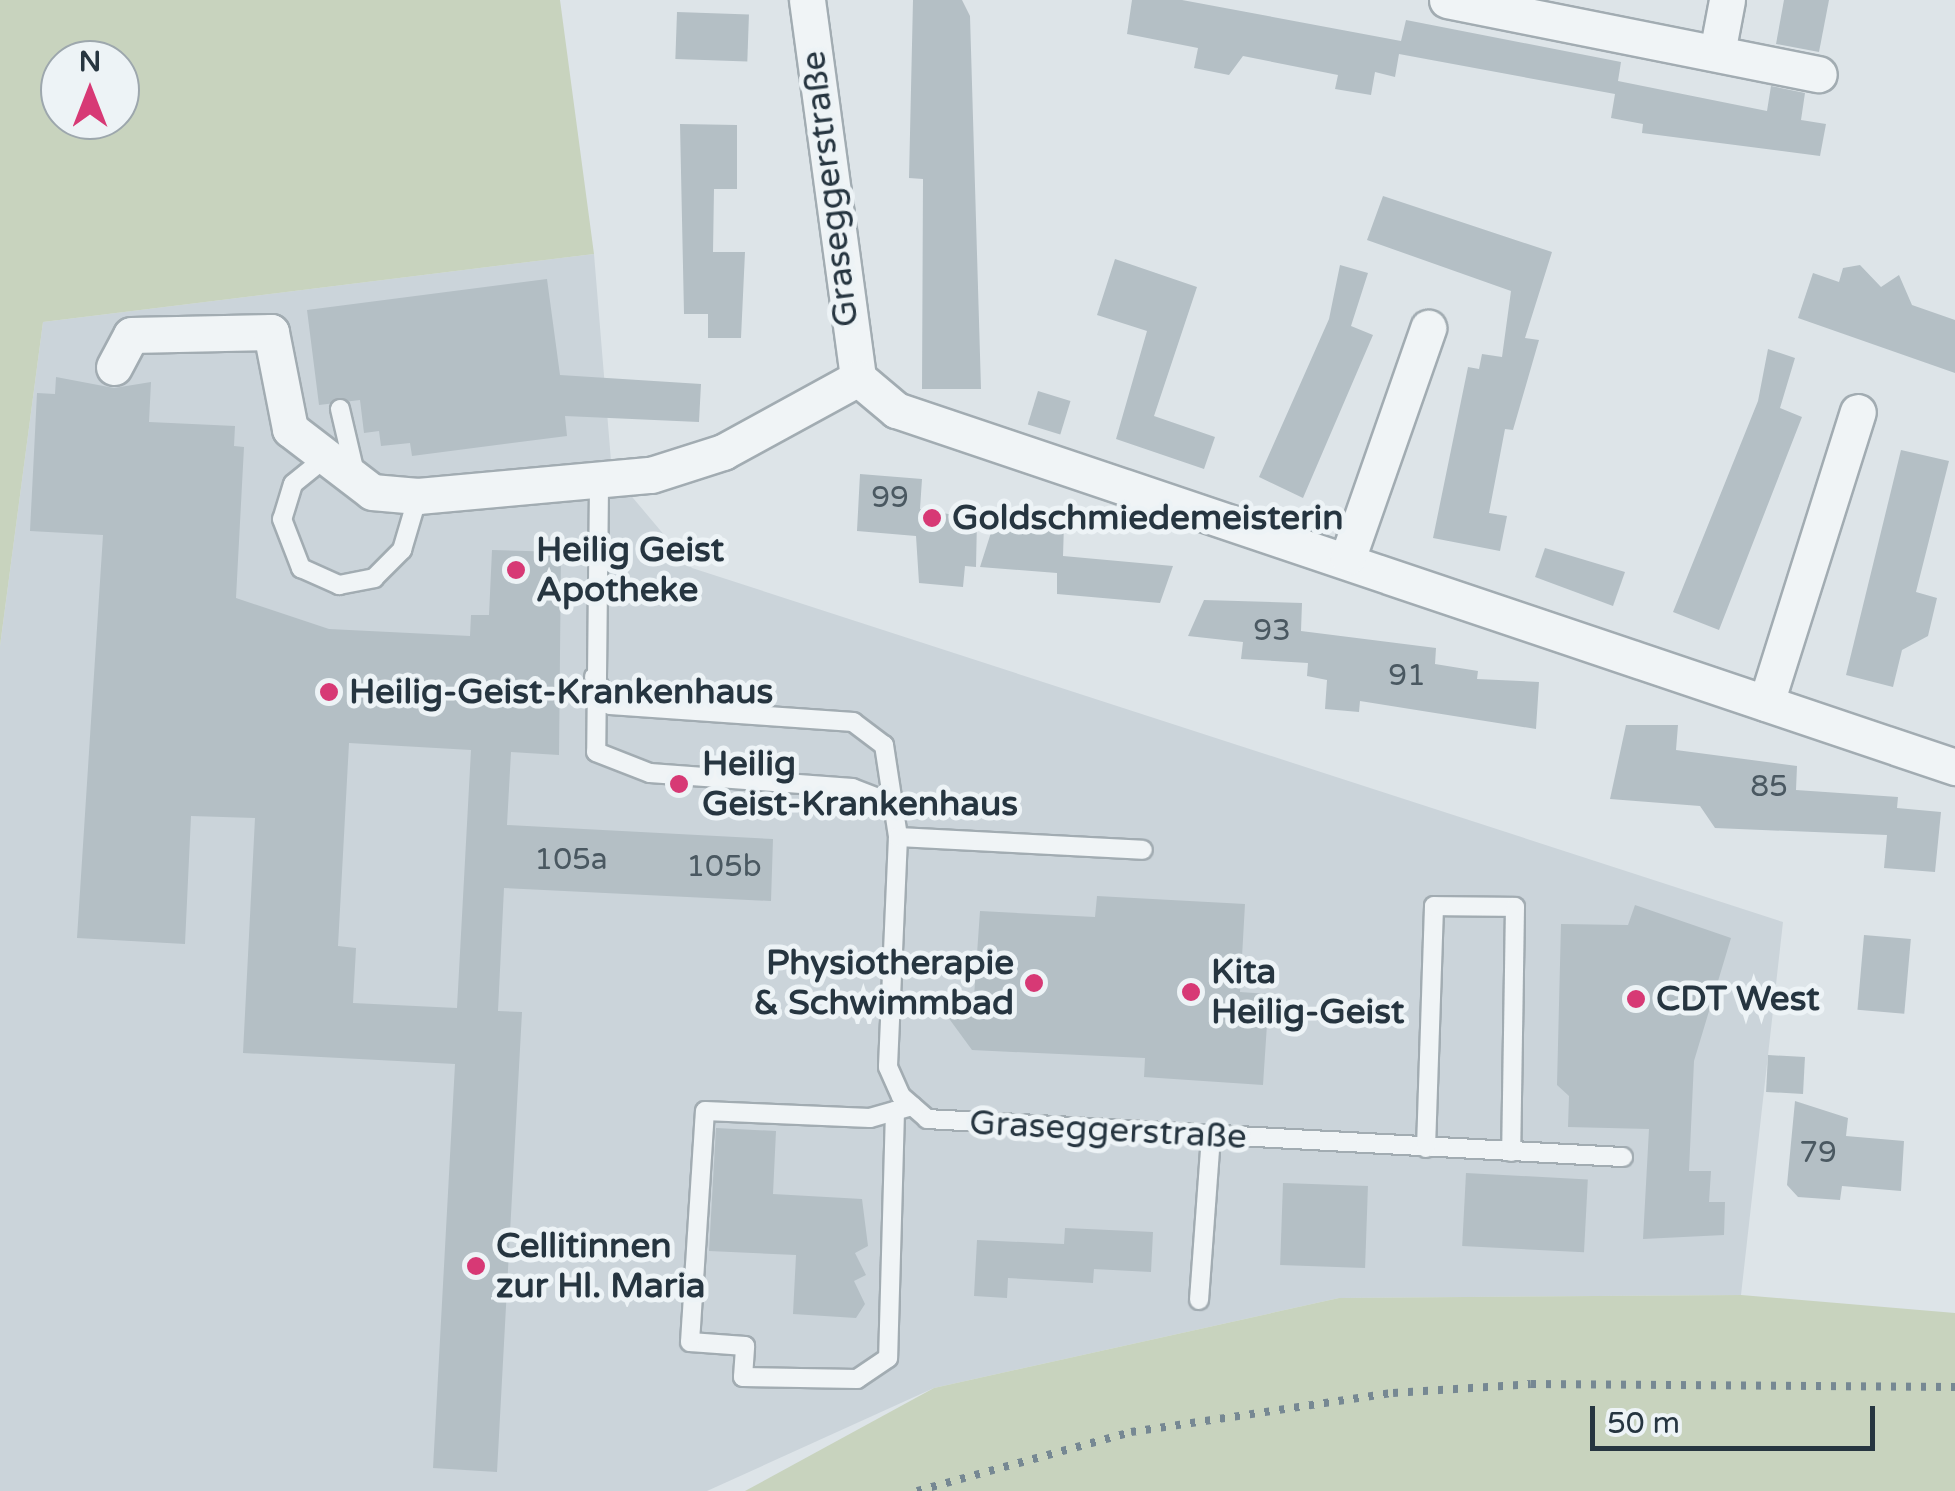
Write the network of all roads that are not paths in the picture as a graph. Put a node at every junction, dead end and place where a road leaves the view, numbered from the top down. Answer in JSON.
{"nodes":[{"id":1,"x":807,"y":0,"type":"edge"},
{"id":2,"x":1447,"y":0,"type":"edge"},
{"id":3,"x":1727,"y":0,"type":"edge"},
{"id":4,"x":1718,"y":53,"type":"junction"},
{"id":5,"x":1819,"y":74,"type":"dead end"},
{"id":6,"x":1428,"y":328,"type":"dead end"},
{"id":7,"x":114,"y":367,"type":"dead end"},
{"id":8,"x":858,"y":378,"type":"junction"},
{"id":9,"x":340,"y":409,"type":"dead end"},
{"id":10,"x":1858,"y":412,"type":"dead end"},
{"id":11,"x":325,"y":458,"type":"junction"},
{"id":12,"x":358,"y":483,"type":"junction"},
{"id":13,"x":599,"y":486,"type":"junction"},
{"id":14,"x":418,"y":496,"type":"junction"},
{"id":15,"x":1348,"y":558,"type":"junction"},
{"id":16,"x":594,"y":677,"type":"junction"},
{"id":17,"x":1766,"y":702,"type":"junction"},
{"id":18,"x":1955,"y":768,"type":"edge"},
{"id":19,"x":886,"y":801,"type":"junction"},
{"id":20,"x":898,"y":837,"type":"junction"},
{"id":21,"x":1143,"y":850,"type":"dead end"},
{"id":22,"x":904,"y":1108,"type":"junction"},
{"id":23,"x":1211,"y":1136,"type":"junction"},
{"id":24,"x":1426,"y":1148,"type":"junction"},
{"id":25,"x":1511,"y":1152,"type":"junction"},
{"id":26,"x":1624,"y":1156,"type":"dead end"},
{"id":27,"x":1199,"y":1300,"type":"dead end"}],
"edges":[{"from":1,"to":8,"type":"street","name":"Graseggerstraße"},
{"from":2,"to":4,"type":"street"},
{"from":3,"to":4,"type":"street"},
{"from":4,"to":5,"type":"street"},
{"from":6,"to":15,"type":"street"},
{"from":7,"to":11,"type":"street","name":"Graseggerstraße"},
{"from":8,"to":13,"type":"street","name":"Graseggerstraße"},
{"from":8,"to":15,"type":"street","name":"Graseggerstraße"},
{"from":9,"to":12,"type":"lane"},
{"from":10,"to":17,"type":"street"},
{"from":11,"to":12,"type":"street","name":"Graseggerstraße"},
{"from":11,"to":14,"type":"lane"},
{"from":12,"to":14,"type":"street","name":"Graseggerstraße"},
{"from":13,"to":14,"type":"street","name":"Graseggerstraße"},
{"from":13,"to":16,"type":"lane"},
{"from":15,"to":17,"type":"street","name":"Graseggerstraße"},
{"from":16,"to":19,"type":"lane"},
{"from":16,"to":19,"type":"lane"},
{"from":17,"to":18,"type":"street","name":"Graseggerstraße"},
{"from":19,"to":20,"type":"lane"},
{"from":20,"to":21,"type":"lane"},
{"from":20,"to":22,"type":"lane"},
{"from":22,"to":22,"type":"lane"},
{"from":22,"to":23,"type":"lane","name":"Graseggerstraße"},
{"from":23,"to":24,"type":"lane","name":"Graseggerstraße"},
{"from":23,"to":27,"type":"lane"},
{"from":24,"to":25,"type":"lane","name":"Graseggerstraße"},
{"from":24,"to":25,"type":"lane"},
{"from":25,"to":26,"type":"lane","name":"Graseggerstraße"}]}
